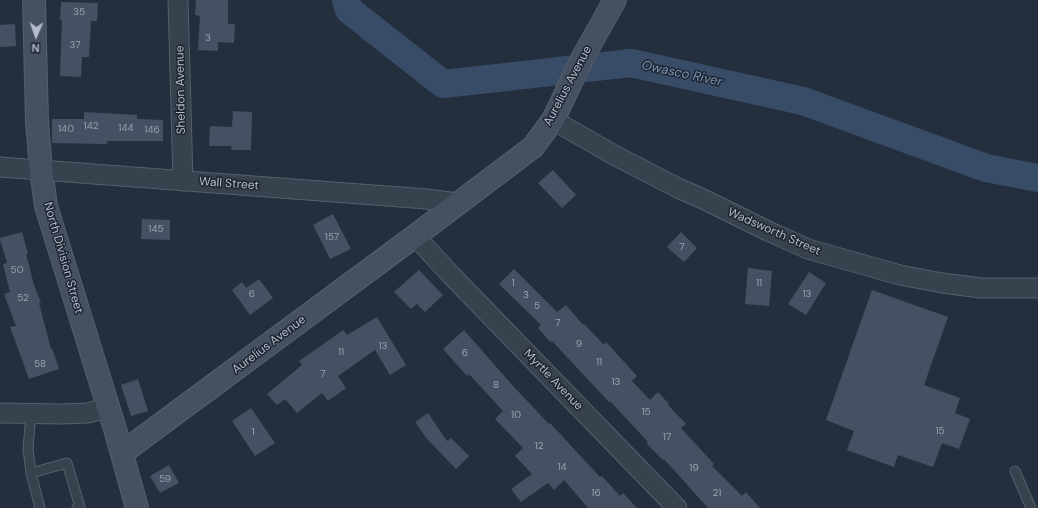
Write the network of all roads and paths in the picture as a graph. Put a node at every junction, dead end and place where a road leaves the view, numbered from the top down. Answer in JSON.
{"nodes":[{"id":1,"x":34,"y":0,"type":"edge"},
{"id":2,"x":178,"y":0,"type":"edge"},
{"id":3,"x":610,"y":8,"type":"edge"},
{"id":4,"x":556,"y":114,"type":"junction"},
{"id":5,"x":0,"y":167,"type":"edge"},
{"id":6,"x":41,"y":170,"type":"junction"},
{"id":7,"x":183,"y":181,"type":"junction"},
{"id":8,"x":457,"y":203,"type":"junction"},
{"id":9,"x":422,"y":243,"type":"junction"},
{"id":10,"x":1038,"y":288,"type":"edge"},
{"id":11,"x":108,"y":408,"type":"junction"},
{"id":12,"x":0,"y":413,"type":"edge"},
{"id":13,"x":31,"y":413,"type":"junction"},
{"id":14,"x":122,"y":453,"type":"junction"},
{"id":15,"x":1015,"y":471,"type":"dead end"},
{"id":16,"x":31,"y":474,"type":"junction"},
{"id":17,"x":40,"y":508,"type":"edge"},
{"id":18,"x":77,"y":508,"type":"edge"},
{"id":19,"x":138,"y":508,"type":"edge"},
{"id":20,"x":677,"y":508,"type":"edge"},
{"id":21,"x":1031,"y":508,"type":"edge"}],
"edges":[{"from":1,"to":6,"type":"street","name":"North Division Street"},
{"from":2,"to":7,"type":"street","name":"Sheldon Avenue"},
{"from":3,"to":4,"type":"street","name":"Aurelius Avenue"},
{"from":4,"to":8,"type":"street","name":"Aurelius Avenue"},
{"from":4,"to":10,"type":"street","name":"Wadsworth Street"},
{"from":5,"to":6,"type":"street","name":"Wall Street"},
{"from":6,"to":7,"type":"street","name":"Wall Street"},
{"from":6,"to":11,"type":"street","name":"North Division Street"},
{"from":7,"to":8,"type":"street","name":"Wall Street"},
{"from":8,"to":9,"type":"street","name":"Aurelius Avenue"},
{"from":9,"to":14,"type":"street","name":"Aurelius Avenue"},
{"from":9,"to":20,"type":"street","name":"Myrtle Avenue"},
{"from":11,"to":13,"type":"street"},
{"from":11,"to":14,"type":"street","name":"North Division Street"},
{"from":12,"to":13,"type":"street"},
{"from":13,"to":16,"type":"lane"},
{"from":14,"to":19,"type":"street","name":"North Division Street"},
{"from":15,"to":21,"type":"lane"},
{"from":16,"to":17,"type":"lane"},
{"from":16,"to":18,"type":"lane"}]}
